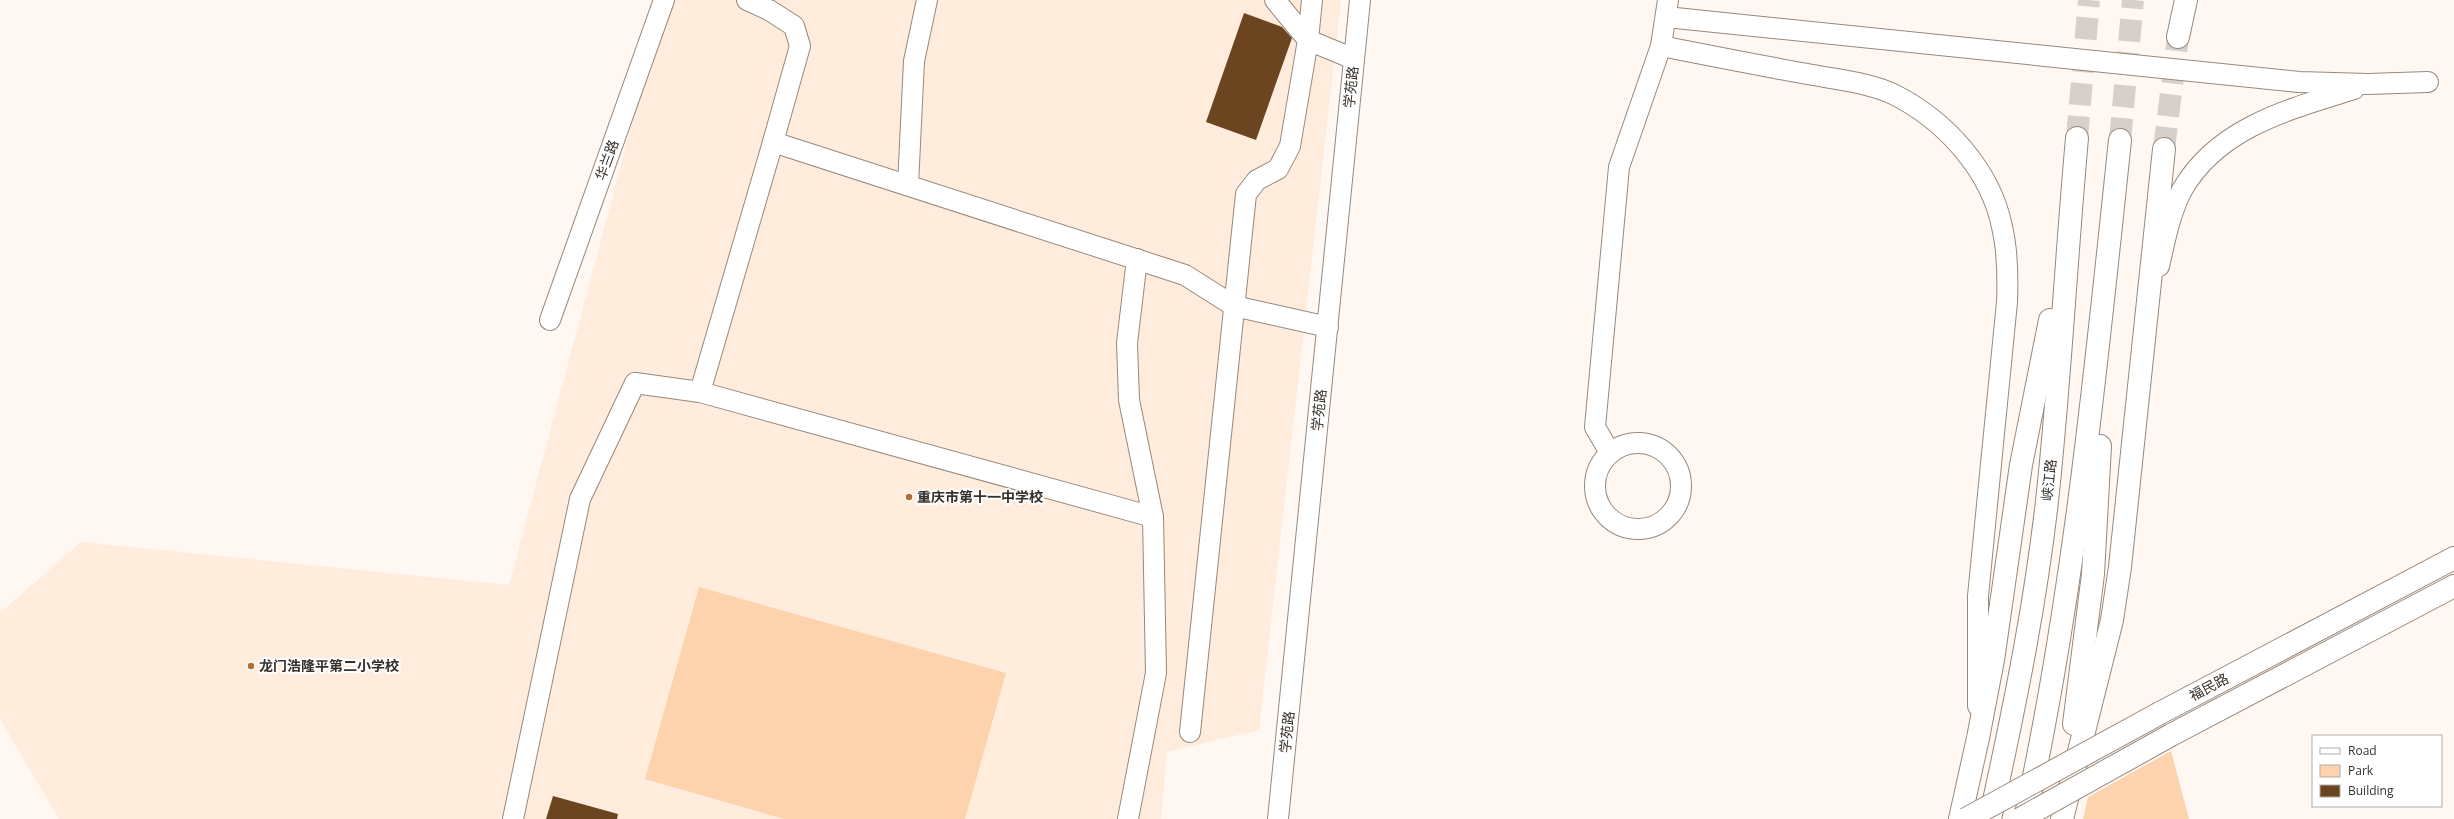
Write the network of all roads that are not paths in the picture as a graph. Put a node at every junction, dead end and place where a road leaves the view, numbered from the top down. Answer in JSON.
{"nodes":[{"id":1,"x":664,"y":0,"type":"edge"},
{"id":2,"x":747,"y":0,"type":"edge"},
{"id":3,"x":927,"y":0,"type":"edge"},
{"id":4,"x":1274,"y":0,"type":"edge"},
{"id":5,"x":1312,"y":0,"type":"edge"},
{"id":6,"x":1360,"y":0,"type":"edge"},
{"id":7,"x":2186,"y":0,"type":"edge"},
{"id":8,"x":1667,"y":8,"type":"edge"},
{"id":9,"x":2178,"y":36,"type":"tunnel mouth"},
{"id":10,"x":1308,"y":40,"type":"junction"},
{"id":11,"x":1661,"y":46,"type":"junction"},
{"id":12,"x":1354,"y":59,"type":"junction"},
{"id":13,"x":2428,"y":82,"type":"dead end"},
{"id":14,"x":2368,"y":84,"type":"junction"},
{"id":15,"x":2077,"y":138,"type":"tunnel mouth"},
{"id":16,"x":2120,"y":140,"type":"tunnel mouth"},
{"id":17,"x":773,"y":142,"type":"junction"},
{"id":18,"x":2164,"y":149,"type":"tunnel mouth"},
{"id":19,"x":908,"y":186,"type":"junction"},
{"id":20,"x":2070,"y":223,"type":"junction"},
{"id":21,"x":1137,"y":259,"type":"junction"},
{"id":22,"x":2105,"y":285,"type":"junction"},
{"id":23,"x":1234,"y":306,"type":"junction"},
{"id":24,"x":2146,"y":316,"type":"junction"},
{"id":25,"x":550,"y":320,"type":"dead end"},
{"id":26,"x":1328,"y":327,"type":"junction"},
{"id":27,"x":700,"y":392,"type":"junction"},
{"id":28,"x":1610,"y":453,"type":"junction"},
{"id":29,"x":1153,"y":517,"type":"junction"},
{"id":30,"x":2454,"y":558,"type":"edge"},
{"id":31,"x":2454,"y":586,"type":"edge"},
{"id":32,"x":1190,"y":732,"type":"dead end"},
{"id":33,"x":1978,"y":738,"type":"junction"},
{"id":34,"x":513,"y":819,"type":"edge"},
{"id":35,"x":1128,"y":819,"type":"edge"},
{"id":36,"x":1278,"y":819,"type":"edge"},
{"id":37,"x":1960,"y":819,"type":"edge"},
{"id":38,"x":1966,"y":819,"type":"edge"},
{"id":39,"x":1990,"y":819,"type":"edge"},
{"id":40,"x":2020,"y":819,"type":"edge"},
{"id":41,"x":2025,"y":819,"type":"edge"},
{"id":42,"x":2060,"y":819,"type":"edge"}],
"edges":[{"from":1,"to":25,"type":"street","name":"华兰路"},
{"from":2,"to":17,"type":"street"},
{"from":3,"to":19,"type":"street"},
{"from":4,"to":10,"type":"street"},
{"from":5,"to":10,"type":"street"},
{"from":6,"to":12,"type":"street","name":"学苑路"},
{"from":7,"to":9,"type":"main road"},
{"from":8,"to":11,"type":"street"},
{"from":8,"to":14,"type":"street"},
{"from":10,"to":12,"type":"street"},
{"from":10,"to":23,"type":"street"},
{"from":11,"to":28,"type":"street"},
{"from":11,"to":33,"type":"street"},
{"from":12,"to":26,"type":"street","name":"学苑路"},
{"from":13,"to":14,"type":"street"},
{"from":14,"to":24,"type":"street"},
{"from":15,"to":20,"type":"main road","name":"峡江路"},
{"from":16,"to":22,"type":"main road"},
{"from":17,"to":19,"type":"street"},
{"from":17,"to":27,"type":"street"},
{"from":18,"to":24,"type":"main road"},
{"from":19,"to":21,"type":"street"},
{"from":20,"to":33,"type":"main road"},
{"from":20,"to":39,"type":"main road","name":"峡江路"},
{"from":21,"to":23,"type":"street"},
{"from":21,"to":29,"type":"street"},
{"from":22,"to":41,"type":"main road"},
{"from":22,"to":42,"type":"main road"},
{"from":23,"to":26,"type":"street"},
{"from":23,"to":32,"type":"street"},
{"from":24,"to":42,"type":"main road"},
{"from":26,"to":36,"type":"street","name":"学苑路"},
{"from":27,"to":29,"type":"street"},
{"from":27,"to":34,"type":"street"},
{"from":28,"to":28,"type":"street"},
{"from":29,"to":35,"type":"street"},
{"from":30,"to":38,"type":"main road","name":"福民路","bridge":true},
{"from":31,"to":40,"type":"main road","name":"福民路","bridge":true},
{"from":33,"to":37,"type":"main road"}]}
